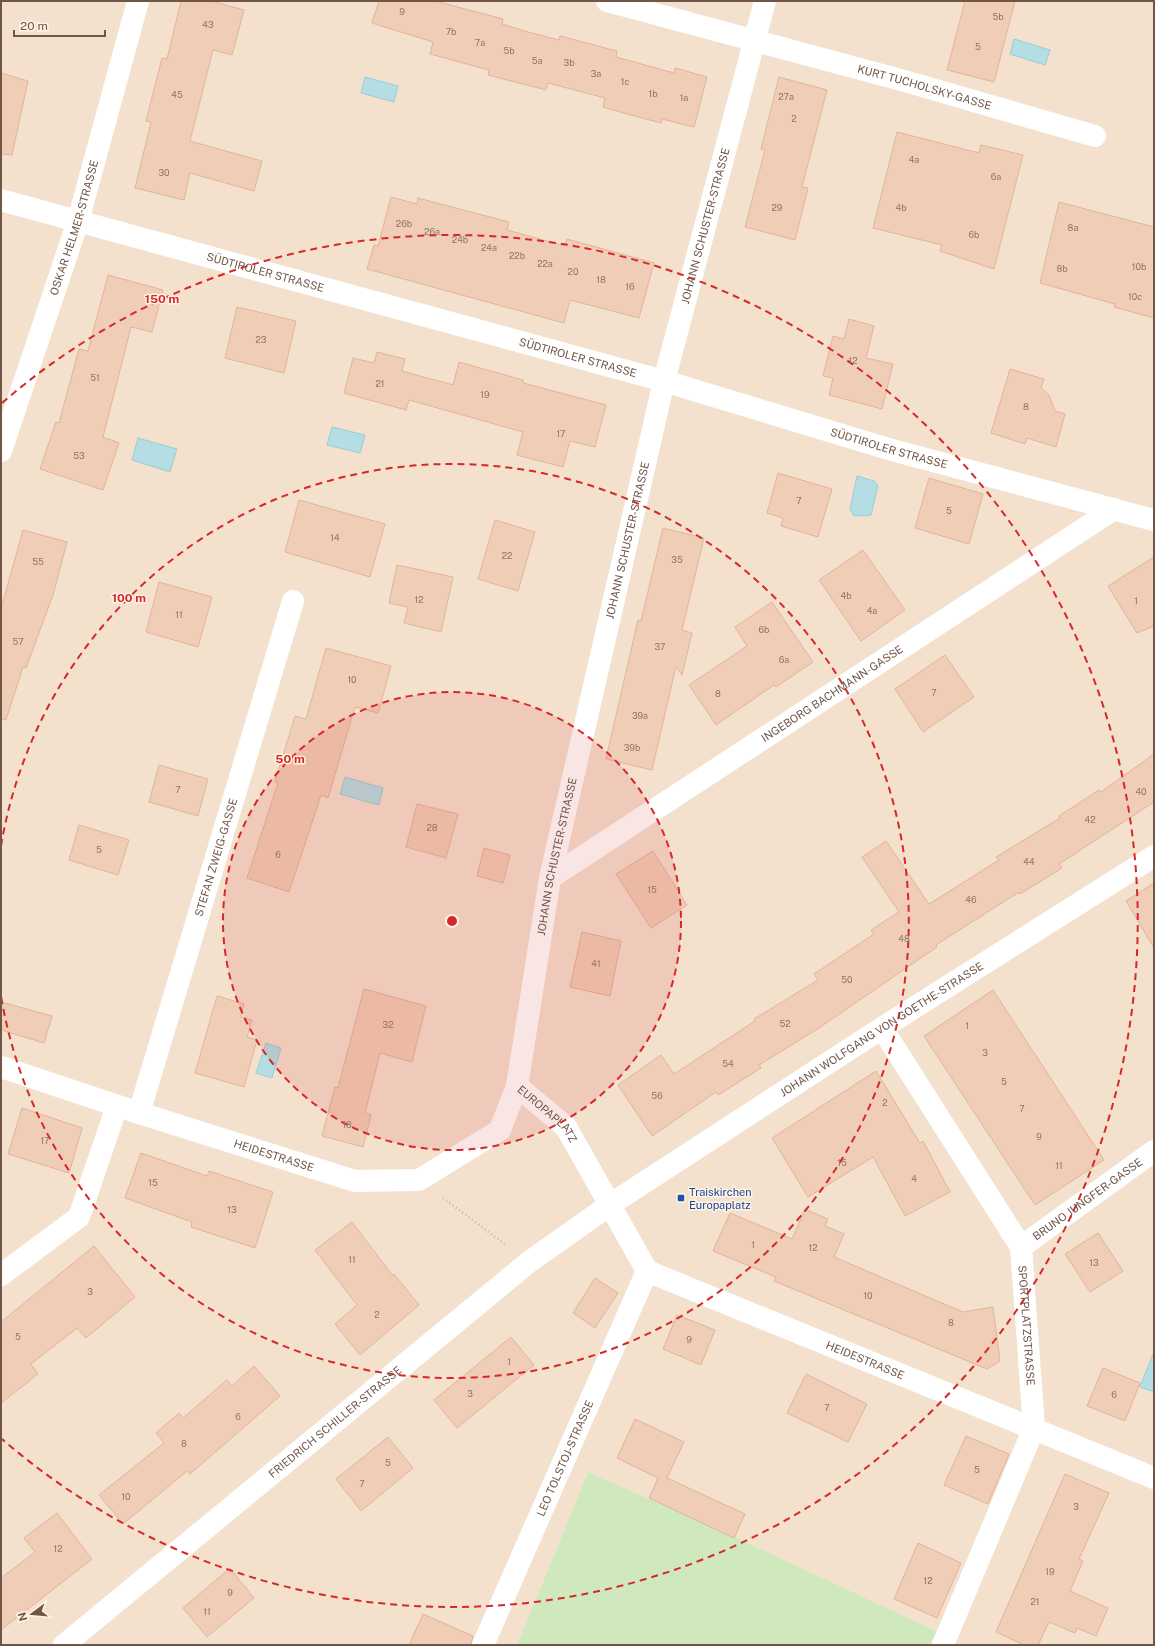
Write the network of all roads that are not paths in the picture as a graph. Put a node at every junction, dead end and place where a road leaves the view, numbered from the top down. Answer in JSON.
{"nodes":[{"id":1,"x":138,"y":1,"type":"edge"},
{"id":2,"x":608,"y":1,"type":"edge"},
{"id":3,"x":765,"y":1,"type":"edge"},
{"id":4,"x":754,"y":42,"type":"junction"},
{"id":5,"x":1095,"y":136,"type":"dead end"},
{"id":6,"x":1,"y":200,"type":"edge"},
{"id":7,"x":78,"y":221,"type":"junction"},
{"id":8,"x":664,"y":380,"type":"junction"},
{"id":9,"x":1,"y":451,"type":"edge"},
{"id":10,"x":1114,"y":509,"type":"junction"},
{"id":11,"x":1154,"y":520,"type":"edge"},
{"id":12,"x":293,"y":601,"type":"dead end"},
{"id":13,"x":1154,"y":856,"type":"edge"},
{"id":14,"x":550,"y":878,"type":"junction"},
{"id":15,"x":882,"y":1028,"type":"junction"},
{"id":16,"x":1,"y":1067,"type":"edge"},
{"id":17,"x":516,"y":1086,"type":"junction"},
{"id":18,"x":117,"y":1106,"type":"junction"},
{"id":19,"x":139,"y":1113,"type":"junction"},
{"id":20,"x":1154,"y":1152,"type":"edge"},
{"id":21,"x":419,"y":1180,"type":"joint"},
{"id":22,"x":610,"y":1204,"type":"junction"},
{"id":23,"x":1021,"y":1247,"type":"junction"},
{"id":24,"x":647,"y":1271,"type":"junction"},
{"id":25,"x":1,"y":1275,"type":"edge"},
{"id":26,"x":1034,"y":1428,"type":"junction"},
{"id":27,"x":1154,"y":1478,"type":"edge"},
{"id":28,"x":64,"y":1645,"type":"edge"},
{"id":29,"x":483,"y":1645,"type":"edge"},
{"id":30,"x":943,"y":1645,"type":"edge"}],
"edges":[{"from":1,"to":7,"type":"street","name":"OSKAR HELMER-STRASSE"},
{"from":2,"to":4,"type":"street","name":"KURT TUCHOLSKY-GASSE"},
{"from":3,"to":4,"type":"street","name":"JOHANN SCHUSTER-STRASSE"},
{"from":4,"to":5,"type":"street","name":"KURT TUCHOLSKY-GASSE"},
{"from":4,"to":8,"type":"street","name":"JOHANN SCHUSTER-STRASSE"},
{"from":6,"to":7,"type":"street","name":"SÜDTIROLER STRASSE"},
{"from":7,"to":8,"type":"street","name":"SÜDTIROLER STRASSE"},
{"from":7,"to":9,"type":"street","name":"OSKAR HELMER-STRASSE"},
{"from":8,"to":10,"type":"street","name":"SÜDTIROLER STRASSE"},
{"from":8,"to":14,"type":"street","name":"JOHANN SCHUSTER-STRASSE"},
{"from":10,"to":11,"type":"street","name":"SÜDTIROLER STRASSE"},
{"from":10,"to":14,"type":"street","name":"INGEBORG BACHMANN-GASSE"},
{"from":12,"to":19,"type":"street","name":"STEFAN ZWEIG-GASSE"},
{"from":13,"to":15,"type":"street","name":"JOHANN WOLFGANG VON GOETHE-STRASSE"},
{"from":14,"to":17,"type":"street","name":"JOHANN SCHUSTER-STRASSE"},
{"from":15,"to":22,"type":"street","name":"JOHANN WOLFGANG VON GOETHE-STRASSE"},
{"from":15,"to":23,"type":"street","name":"SPORTPLATZSTRASSE"},
{"from":16,"to":18,"type":"street","name":"HEIDESTRASSE"},
{"from":17,"to":21,"type":"street","name":"EUROPAPLATZ"},
{"from":17,"to":22,"type":"street","name":"EUROPAPLATZ"},
{"from":18,"to":19,"type":"street","name":"HEIDESTRASSE"},
{"from":18,"to":25,"type":"street"},
{"from":19,"to":21,"type":"street","name":"HEIDESTRASSE"},
{"from":20,"to":23,"type":"street","name":"BRUNO JUNGFER-GASSE"},
{"from":22,"to":24,"type":"street"},
{"from":22,"to":28,"type":"street","name":"FRIEDRICH SCHILLER-STRASSE"},
{"from":23,"to":26,"type":"street","name":"SPORTPLATZSTRASSE"},
{"from":24,"to":26,"type":"street","name":"HEIDESTRASSE"},
{"from":24,"to":29,"type":"street","name":"LEO TOLSTOJ-STRASSE"},
{"from":26,"to":27,"type":"street","name":"HEIDESTRASSE"},
{"from":26,"to":30,"type":"street","name":"SPORTPLATZSTRASSE"}]}
